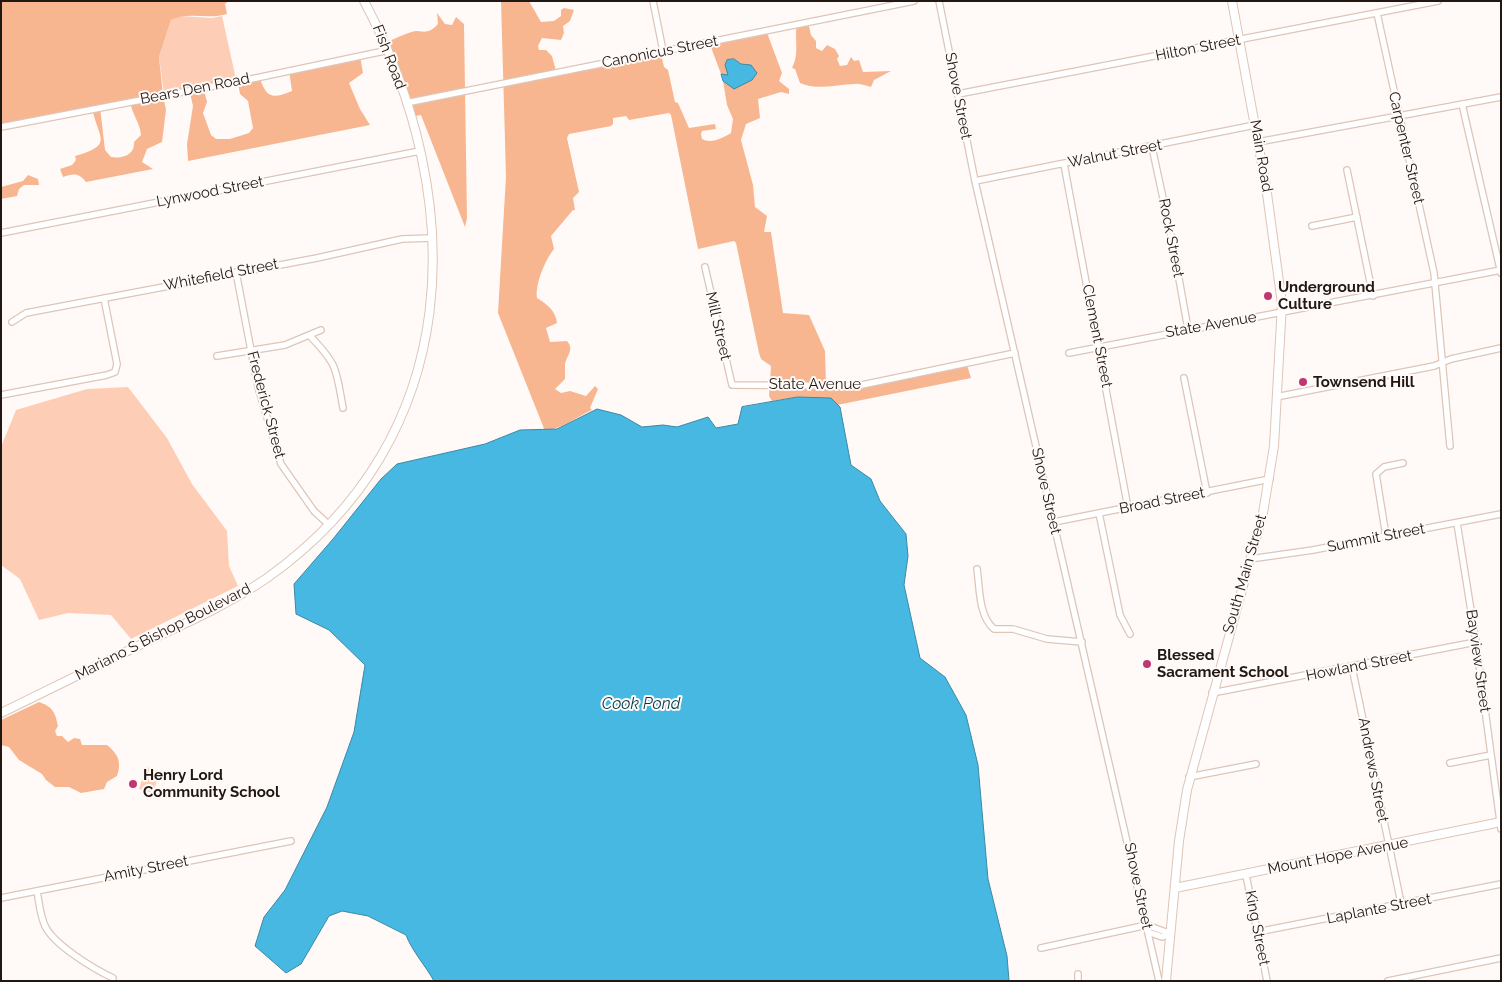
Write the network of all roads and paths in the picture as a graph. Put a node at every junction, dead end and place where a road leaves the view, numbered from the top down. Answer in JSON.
{"nodes":[{"id":1,"x":364,"y":1,"type":"edge"},
{"id":2,"x":654,"y":1,"type":"edge"},
{"id":3,"x":914,"y":1,"type":"edge"},
{"id":4,"x":939,"y":1,"type":"edge"},
{"id":5,"x":1232,"y":1,"type":"edge"},
{"id":6,"x":1438,"y":1,"type":"edge"},
{"id":7,"x":1377,"y":14,"type":"junction"},
{"id":8,"x":1238,"y":40,"type":"junction"},
{"id":9,"x":389,"y":50,"type":"junction"},
{"id":10,"x":663,"y":51,"type":"junction"},
{"id":11,"x":958,"y":94,"type":"junction"},
{"id":12,"x":1501,"y":97,"type":"edge"},
{"id":13,"x":406,"y":102,"type":"junction"},
{"id":14,"x":1462,"y":104,"type":"junction"},
{"id":15,"x":1398,"y":116,"type":"junction"},
{"id":16,"x":1,"y":126,"type":"edge"},
{"id":17,"x":1255,"y":126,"type":"junction"},
{"id":18,"x":1258,"y":142,"type":"junction"},
{"id":19,"x":1152,"y":147,"type":"junction"},
{"id":20,"x":420,"y":151,"type":"junction"},
{"id":21,"x":1064,"y":164,"type":"junction"},
{"id":22,"x":1347,"y":170,"type":"dead end"},
{"id":23,"x":976,"y":181,"type":"junction"},
{"id":24,"x":1357,"y":217,"type":"junction"},
{"id":25,"x":1312,"y":226,"type":"dead end"},
{"id":26,"x":1,"y":233,"type":"edge"},
{"id":27,"x":434,"y":238,"type":"junction"},
{"id":28,"x":705,"y":267,"type":"dead end"},
{"id":29,"x":1500,"y":271,"type":"edge"},
{"id":30,"x":236,"y":272,"type":"junction"},
{"id":31,"x":1434,"y":283,"type":"junction"},
{"id":32,"x":1373,"y":296,"type":"junction"},
{"id":33,"x":104,"y":298,"type":"junction"},
{"id":34,"x":1282,"y":313,"type":"junction"},
{"id":35,"x":12,"y":322,"type":"dead end"},
{"id":36,"x":1188,"y":329,"type":"junction"},
{"id":37,"x":321,"y":330,"type":"dead end"},
{"id":38,"x":310,"y":336,"type":"junction"},
{"id":39,"x":1099,"y":347,"type":"junction"},
{"id":40,"x":1501,"y":348,"type":"edge"},
{"id":41,"x":251,"y":350,"type":"junction"},
{"id":42,"x":1014,"y":353,"type":"junction"},
{"id":43,"x":1069,"y":353,"type":"dead end"},
{"id":44,"x":217,"y":356,"type":"dead end"},
{"id":45,"x":1442,"y":363,"type":"junction"},
{"id":46,"x":1184,"y":378,"type":"dead end"},
{"id":47,"x":732,"y":385,"type":"joint"},
{"id":48,"x":1,"y":395,"type":"edge"},
{"id":49,"x":1276,"y":398,"type":"junction"},
{"id":50,"x":343,"y":408,"type":"dead end"},
{"id":51,"x":1450,"y":446,"type":"dead end"},
{"id":52,"x":1403,"y":463,"type":"dead end"},
{"id":53,"x":1270,"y":479,"type":"junction"},
{"id":54,"x":1207,"y":492,"type":"junction"},
{"id":55,"x":1128,"y":508,"type":"junction"},
{"id":56,"x":1099,"y":513,"type":"junction"},
{"id":57,"x":1501,"y":514,"type":"edge"},
{"id":58,"x":1054,"y":522,"type":"junction"},
{"id":59,"x":1457,"y":523,"type":"junction"},
{"id":60,"x":328,"y":524,"type":"junction"},
{"id":61,"x":1386,"y":536,"type":"junction"},
{"id":62,"x":1250,"y":560,"type":"junction"},
{"id":63,"x":977,"y":569,"type":"dead end"},
{"id":64,"x":1130,"y":634,"type":"dead end"},
{"id":65,"x":1082,"y":642,"type":"junction"},
{"id":66,"x":1476,"y":642,"type":"junction"},
{"id":67,"x":1352,"y":667,"type":"junction"},
{"id":68,"x":1212,"y":694,"type":"junction"},
{"id":69,"x":1,"y":713,"type":"edge"},
{"id":70,"x":1491,"y":755,"type":"junction"},
{"id":71,"x":1450,"y":763,"type":"dead end"},
{"id":72,"x":1256,"y":764,"type":"dead end"},
{"id":73,"x":1189,"y":777,"type":"junction"},
{"id":74,"x":1500,"y":825,"type":"edge"},
{"id":75,"x":291,"y":841,"type":"dead end"},
{"id":76,"x":1388,"y":846,"type":"junction"},
{"id":77,"x":1246,"y":875,"type":"junction"},
{"id":78,"x":1501,"y":884,"type":"edge"},
{"id":79,"x":1175,"y":888,"type":"junction"},
{"id":80,"x":37,"y":891,"type":"junction"},
{"id":81,"x":1,"y":898,"type":"edge"},
{"id":82,"x":1401,"y":903,"type":"junction"},
{"id":83,"x":1147,"y":925,"type":"junction"},
{"id":84,"x":1148,"y":932,"type":"junction"},
{"id":85,"x":1257,"y":932,"type":"junction"},
{"id":86,"x":1171,"y":934,"type":"junction"},
{"id":87,"x":1041,"y":948,"type":"dead end"},
{"id":88,"x":1501,"y":958,"type":"edge"},
{"id":89,"x":113,"y":978,"type":"dead end"},
{"id":90,"x":1159,"y":981,"type":"edge"},
{"id":91,"x":1166,"y":981,"type":"edge"},
{"id":92,"x":1267,"y":981,"type":"edge"},
{"id":93,"x":1388,"y":981,"type":"edge"}],
"edges":[{"from":1,"to":9,"type":"main road","name":"Fish Road"},
{"from":2,"to":10,"type":"street"},
{"from":3,"to":10,"type":"street","name":"Canonicus Street"},
{"from":4,"to":11,"type":"street","name":"Shove Street"},
{"from":5,"to":8,"type":"main road","name":"Main Road"},
{"from":6,"to":7,"type":"street","name":"Hilton Street"},
{"from":7,"to":8,"type":"street","name":"Hilton Street"},
{"from":7,"to":15,"type":"street","name":"Carpenter Street"},
{"from":8,"to":11,"type":"street","name":"Hilton Street"},
{"from":8,"to":17,"type":"main road","name":"Main Road"},
{"from":9,"to":13,"type":"main road","name":"Fish Road"},
{"from":9,"to":16,"type":"street","name":"Bears Den Road"},
{"from":10,"to":13,"type":"street","name":"Canonicus Street"},
{"from":11,"to":23,"type":"street","name":"Shove Street"},
{"from":12,"to":14,"type":"street"},
{"from":13,"to":20,"type":"main road","name":"Fish Road"},
{"from":14,"to":15,"type":"street"},
{"from":14,"to":29,"type":"street"},
{"from":15,"to":18,"type":"street"},
{"from":15,"to":31,"type":"street","name":"Carpenter Street"},
{"from":17,"to":18,"type":"main road","name":"Main Road"},
{"from":17,"to":19,"type":"street","name":"Walnut Street"},
{"from":18,"to":34,"type":"main road","name":"Main Road"},
{"from":19,"to":21,"type":"street","name":"Walnut Street"},
{"from":19,"to":36,"type":"street","name":"Rock Street"},
{"from":20,"to":26,"type":"street","name":"Lynwood Street"},
{"from":20,"to":27,"type":"main road","name":"Mariano S Bishop Boulevard"},
{"from":21,"to":23,"type":"street","name":"Walnut Street"},
{"from":21,"to":39,"type":"street","name":"Clement Street"},
{"from":22,"to":24,"type":"street"},
{"from":23,"to":42,"type":"street","name":"Shove Street"},
{"from":24,"to":25,"type":"street"},
{"from":24,"to":32,"type":"street"},
{"from":27,"to":30,"type":"street","name":"Whitefield Street"},
{"from":27,"to":60,"type":"main road","name":"Mariano S Bishop Boulevard"},
{"from":28,"to":47,"type":"street","name":"Mill Street"},
{"from":29,"to":31,"type":"street","name":"State Avenue"},
{"from":30,"to":33,"type":"street","name":"Whitefield Street"},
{"from":30,"to":41,"type":"street","name":"Frederick Street"},
{"from":31,"to":32,"type":"street","name":"State Avenue"},
{"from":31,"to":45,"type":"street"},
{"from":32,"to":34,"type":"street","name":"State Avenue"},
{"from":33,"to":35,"type":"street","name":"Whitefield Street"},
{"from":33,"to":48,"type":"street"},
{"from":34,"to":36,"type":"street","name":"State Avenue"},
{"from":34,"to":49,"type":"main road","name":"South Main Street"},
{"from":36,"to":39,"type":"street","name":"State Avenue"},
{"from":37,"to":38,"type":"street"},
{"from":38,"to":41,"type":"street"},
{"from":38,"to":50,"type":"street"},
{"from":39,"to":43,"type":"street","name":"State Avenue"},
{"from":39,"to":55,"type":"street","name":"Clement Street"},
{"from":40,"to":45,"type":"street"},
{"from":41,"to":44,"type":"street"},
{"from":41,"to":60,"type":"street","name":"Frederick Street"},
{"from":42,"to":47,"type":"street","name":"State Avenue"},
{"from":42,"to":58,"type":"street","name":"Shove Street"},
{"from":45,"to":49,"type":"street"},
{"from":45,"to":51,"type":"street"},
{"from":46,"to":54,"type":"street"},
{"from":49,"to":53,"type":"main road","name":"South Main Street"},
{"from":52,"to":61,"type":"street"},
{"from":53,"to":54,"type":"street","name":"Broad Street"},
{"from":53,"to":62,"type":"main road","name":"South Main Street"},
{"from":54,"to":55,"type":"street","name":"Broad Street"},
{"from":55,"to":56,"type":"street","name":"Broad Street"},
{"from":56,"to":58,"type":"street","name":"Broad Street"},
{"from":56,"to":64,"type":"street"},
{"from":57,"to":59,"type":"street","name":"Summit Street"},
{"from":58,"to":65,"type":"street","name":"Shove Street"},
{"from":59,"to":61,"type":"street","name":"Summit Street"},
{"from":59,"to":66,"type":"street","name":"Bayview Street"},
{"from":60,"to":69,"type":"main road","name":"Mariano S Bishop Boulevard"},
{"from":61,"to":62,"type":"street","name":"Summit Street"},
{"from":62,"to":68,"type":"main road","name":"South Main Street"},
{"from":63,"to":65,"type":"street"},
{"from":65,"to":83,"type":"street","name":"Shove Street"},
{"from":66,"to":67,"type":"street","name":"Howland Street"},
{"from":66,"to":70,"type":"street","name":"Bayview Street"},
{"from":67,"to":68,"type":"street","name":"Howland Street"},
{"from":67,"to":76,"type":"street","name":"Andrews Street"},
{"from":68,"to":73,"type":"main road","name":"South Main Street"},
{"from":70,"to":71,"type":"street"},
{"from":70,"to":74,"type":"street","name":"Bayview Street"},
{"from":72,"to":73,"type":"street"},
{"from":73,"to":79,"type":"main road","name":"South Main Street"},
{"from":74,"to":76,"type":"main road","name":"Mount Hope Avenue"},
{"from":75,"to":80,"type":"street","name":"Amity Street"},
{"from":76,"to":77,"type":"main road","name":"Mount Hope Avenue"},
{"from":76,"to":82,"type":"street","name":"Andrews Street"},
{"from":77,"to":79,"type":"main road","name":"Mount Hope Avenue"},
{"from":77,"to":85,"type":"street","name":"King Street"},
{"from":78,"to":82,"type":"street","name":"Laplante Street"},
{"from":79,"to":86,"type":"main road","name":"South Main Street"},
{"from":80,"to":81,"type":"street","name":"Amity Street"},
{"from":80,"to":89,"type":"street"},
{"from":82,"to":85,"type":"street","name":"Laplante Street"},
{"from":83,"to":84,"type":"street","name":"Shove Street"},
{"from":83,"to":86,"type":"street"},
{"from":83,"to":87,"type":"street"},
{"from":84,"to":86,"type":"street"},
{"from":84,"to":90,"type":"street","name":"Shove Street"},
{"from":85,"to":92,"type":"street","name":"King Street"},
{"from":86,"to":91,"type":"main road","name":"South Main Street"},
{"from":88,"to":93,"type":"street"}]}
